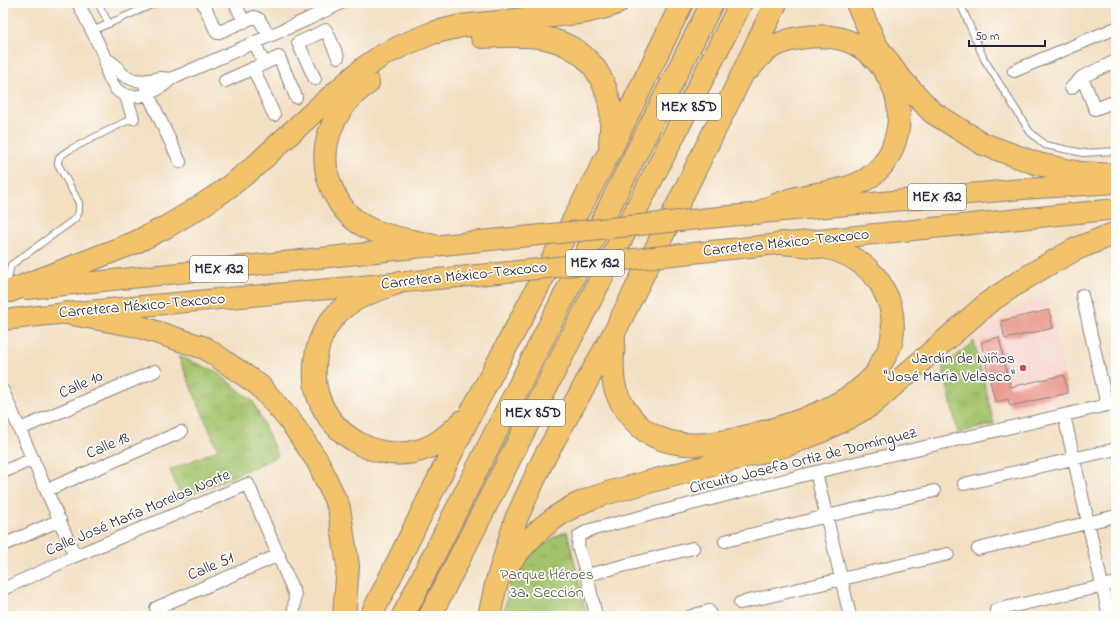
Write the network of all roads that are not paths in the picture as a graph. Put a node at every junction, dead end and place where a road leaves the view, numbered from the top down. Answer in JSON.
{"nodes":[{"id":1,"x":78,"y":3,"type":"edge"},
{"id":2,"x":98,"y":3,"type":"edge"},
{"id":3,"x":156,"y":3,"type":"edge"},
{"id":4,"x":203,"y":3,"type":"edge"},
{"id":5,"x":235,"y":3,"type":"edge"},
{"id":6,"x":341,"y":3,"type":"edge"},
{"id":7,"x":617,"y":3,"type":"edge"},
{"id":8,"x":682,"y":3,"type":"edge"},
{"id":9,"x":712,"y":3,"type":"edge"},
{"id":10,"x":742,"y":3,"type":"edge"},
{"id":11,"x":776,"y":3,"type":"edge"},
{"id":12,"x":857,"y":3,"type":"edge"},
{"id":13,"x":960,"y":3,"type":"edge"},
{"id":14,"x":306,"y":20,"type":"junction"},
{"id":15,"x":244,"y":22,"type":"junction"},
{"id":16,"x":109,"y":24,"type":"junction"},
{"id":17,"x":1116,"y":28,"type":"edge"},
{"id":18,"x":92,"y":31,"type":"junction"},
{"id":19,"x":269,"y":36,"type":"junction"},
{"id":20,"x":312,"y":36,"type":"junction"},
{"id":21,"x":255,"y":43,"type":"junction"},
{"id":22,"x":338,"y":57,"type":"dead end"},
{"id":23,"x":105,"y":58,"type":"junction"},
{"id":24,"x":1116,"y":62,"type":"edge"},
{"id":25,"x":259,"y":66,"type":"junction"},
{"id":26,"x":1014,"y":71,"type":"dead end"},
{"id":27,"x":1082,"y":77,"type":"junction"},
{"id":28,"x":171,"y":79,"type":"junction"},
{"id":29,"x":315,"y":79,"type":"dead end"},
{"id":30,"x":740,"y":79,"type":"junction"},
{"id":31,"x":144,"y":81,"type":"junction"},
{"id":32,"x":225,"y":81,"type":"dead end"},
{"id":33,"x":1071,"y":88,"type":"dead end"},
{"id":34,"x":148,"y":94,"type":"junction"},
{"id":35,"x":126,"y":96,"type":"junction"},
{"id":36,"x":296,"y":97,"type":"dead end"},
{"id":37,"x":1116,"y":101,"type":"edge"},
{"id":38,"x":274,"y":115,"type":"dead end"},
{"id":39,"x":133,"y":118,"type":"joint"},
{"id":40,"x":610,"y":151,"type":"junction"},
{"id":41,"x":1116,"y":151,"type":"edge"},
{"id":42,"x":180,"y":162,"type":"dead end"},
{"id":43,"x":1116,"y":175,"type":"edge"},
{"id":44,"x":1116,"y":183,"type":"edge"},
{"id":45,"x":1116,"y":209,"type":"edge"},
{"id":46,"x":759,"y":213,"type":"junction"},
{"id":47,"x":1116,"y":233,"type":"edge"},
{"id":48,"x":782,"y":243,"type":"junction"},
{"id":49,"x":434,"y":246,"type":"junction"},
{"id":50,"x":397,"y":283,"type":"junction"},
{"id":51,"x":6,"y":291,"type":"edge"},
{"id":52,"x":1082,"y":295,"type":"dead end"},
{"id":53,"x":66,"y":313,"type":"junction"},
{"id":54,"x":3,"y":320,"type":"edge"},
{"id":55,"x":615,"y":331,"type":"junction"},
{"id":56,"x":155,"y":370,"type":"dead end"},
{"id":57,"x":4,"y":396,"type":"edge"},
{"id":58,"x":1111,"y":404,"type":"edge"},
{"id":59,"x":470,"y":415,"type":"junction"},
{"id":60,"x":1064,"y":415,"type":"junction"},
{"id":61,"x":20,"y":429,"type":"junction"},
{"id":62,"x":181,"y":432,"type":"dead end"},
{"id":63,"x":1116,"y":449,"type":"edge"},
{"id":64,"x":1074,"y":458,"type":"junction"},
{"id":65,"x":33,"y":459,"type":"junction"},
{"id":66,"x":3,"y":472,"type":"edge"},
{"id":67,"x":816,"y":472,"type":"junction"},
{"id":68,"x":964,"y":484,"type":"dead end"},
{"id":69,"x":47,"y":490,"type":"junction"},
{"id":70,"x":934,"y":491,"type":"dead end"},
{"id":71,"x":826,"y":516,"type":"junction"},
{"id":72,"x":1116,"y":516,"type":"edge"},
{"id":73,"x":60,"y":520,"type":"junction"},
{"id":74,"x":1088,"y":522,"type":"junction"},
{"id":75,"x":725,"y":541,"type":"dead end"},
{"id":76,"x":3,"y":545,"type":"edge"},
{"id":77,"x":693,"y":548,"type":"dead end"},
{"id":78,"x":978,"y":549,"type":"dead end"},
{"id":79,"x":948,"y":554,"type":"dead end"},
{"id":80,"x":279,"y":555,"type":"junction"},
{"id":81,"x":75,"y":556,"type":"junction"},
{"id":82,"x":587,"y":575,"type":"junction"},
{"id":83,"x":841,"y":580,"type":"junction"},
{"id":84,"x":497,"y":581,"type":"junction"},
{"id":85,"x":1116,"y":582,"type":"edge"},
{"id":86,"x":1102,"y":586,"type":"junction"},
{"id":87,"x":3,"y":589,"type":"edge"},
{"id":88,"x":740,"y":603,"type":"dead end"},
{"id":89,"x":156,"y":608,"type":"dead end"},
{"id":90,"x":996,"y":610,"type":"dead end"},
{"id":91,"x":709,"y":611,"type":"dead end"},
{"id":92,"x":292,"y":614,"type":"edge"},
{"id":93,"x":344,"y":616,"type":"edge"},
{"id":94,"x":371,"y":616,"type":"edge"},
{"id":95,"x":402,"y":616,"type":"edge"},
{"id":96,"x":430,"y":616,"type":"edge"},
{"id":97,"x":489,"y":616,"type":"edge"},
{"id":98,"x":596,"y":616,"type":"edge"},
{"id":99,"x":691,"y":616,"type":"edge"},
{"id":100,"x":850,"y":616,"type":"edge"},
{"id":101,"x":1109,"y":616,"type":"edge"}],
"edges":[{"from":1,"to":18,"type":"street"},
{"from":2,"to":16,"type":"lane"},
{"from":3,"to":16,"type":"lane"},
{"from":4,"to":15,"type":"street"},
{"from":5,"to":15,"type":"street"},
{"from":6,"to":14,"type":"street"},
{"from":7,"to":51,"type":"highway"},
{"from":8,"to":40,"type":"highway"},
{"from":9,"to":95,"type":"highway","number":"MEX 85D"},
{"from":10,"to":96,"type":"highway","number":"MEX 85D"},
{"from":11,"to":30,"type":"highway"},
{"from":12,"to":43,"type":"highway"},
{"from":13,"to":41,"type":"lane"},
{"from":14,"to":19,"type":"street"},
{"from":14,"to":20,"type":"street"},
{"from":15,"to":19,"type":"street"},
{"from":16,"to":18,"type":"lane"},
{"from":17,"to":26,"type":"street"},
{"from":18,"to":23,"type":"street"},
{"from":19,"to":21,"type":"street"},
{"from":20,"to":22,"type":"street"},
{"from":20,"to":29,"type":"street"},
{"from":21,"to":25,"type":"street"},
{"from":21,"to":28,"type":"street"},
{"from":23,"to":31,"type":"street"},
{"from":23,"to":35,"type":"street"},
{"from":24,"to":27,"type":"street"},
{"from":25,"to":32,"type":"street"},
{"from":25,"to":36,"type":"street"},
{"from":25,"to":38,"type":"street"},
{"from":27,"to":33,"type":"street"},
{"from":27,"to":37,"type":"street"},
{"from":28,"to":31,"type":"street"},
{"from":28,"to":34,"type":"street"},
{"from":30,"to":46,"type":"highway"},
{"from":30,"to":55,"type":"highway"},
{"from":31,"to":34,"type":"street"},
{"from":34,"to":35,"type":"street"},
{"from":34,"to":42,"type":"street"},
{"from":35,"to":39,"type":"street"},
{"from":39,"to":51,"type":"lane"},
{"from":40,"to":49,"type":"highway"},
{"from":40,"to":59,"type":"highway"},
{"from":44,"to":46,"type":"highway","name":"Carretera México-Texcoco","number":"MEX 132"},
{"from":45,"to":48,"type":"highway","name":"Carretera México-Texcoco","number":"MEX 132"},
{"from":46,"to":49,"type":"highway","name":"Carretera México-Texcoco","number":"MEX 132","bridge":true},
{"from":47,"to":84,"type":"highway"},
{"from":48,"to":50,"type":"highway","name":"Carretera México-Texcoco","number":"MEX 132","bridge":true},
{"from":48,"to":55,"type":"highway"},
{"from":49,"to":51,"type":"highway","name":"Carretera México-Texcoco","number":"MEX 132"},
{"from":50,"to":53,"type":"highway","name":"Carretera México-Texcoco","number":"MEX 132"},
{"from":50,"to":59,"type":"highway"},
{"from":52,"to":58,"type":"street"},
{"from":53,"to":54,"type":"highway","name":"Carretera México-Texcoco","number":"MEX 132"},
{"from":53,"to":93,"type":"highway"},
{"from":55,"to":84,"type":"highway"},
{"from":56,"to":61,"type":"street","name":"Calle 10"},
{"from":57,"to":61,"type":"street"},
{"from":58,"to":60,"type":"street","name":"Circuito Josefa Ortiz de Domínguez"},
{"from":59,"to":94,"type":"highway"},
{"from":60,"to":64,"type":"street"},
{"from":60,"to":67,"type":"street","name":"Circuito Josefa Ortiz de Domínguez"},
{"from":61,"to":65,"type":"street"},
{"from":62,"to":69,"type":"street","name":"Calle 18"},
{"from":63,"to":64,"type":"street"},
{"from":64,"to":68,"type":"street"},
{"from":64,"to":74,"type":"street"},
{"from":65,"to":66,"type":"street"},
{"from":65,"to":69,"type":"street"},
{"from":67,"to":71,"type":"street"},
{"from":67,"to":82,"type":"street","name":"Circuito Josefa Ortiz de Domínguez"},
{"from":69,"to":73,"type":"street"},
{"from":70,"to":71,"type":"street"},
{"from":71,"to":75,"type":"street"},
{"from":71,"to":83,"type":"street"},
{"from":72,"to":74,"type":"street"},
{"from":73,"to":76,"type":"street"},
{"from":73,"to":81,"type":"street"},
{"from":74,"to":78,"type":"street"},
{"from":74,"to":86,"type":"street"},
{"from":77,"to":82,"type":"street"},
{"from":79,"to":83,"type":"street"},
{"from":80,"to":81,"type":"street","name":"Calle José María Morelos Norte"},
{"from":80,"to":89,"type":"street","name":"Calle 51"},
{"from":80,"to":92,"type":"street","name":"Calle José María Morelos Norte"},
{"from":81,"to":87,"type":"street","name":"Calle José María Morelos Norte"},
{"from":82,"to":98,"type":"street","name":"Circuito Josefa Ortiz de Domínguez"},
{"from":83,"to":88,"type":"street"},
{"from":83,"to":100,"type":"street"},
{"from":84,"to":97,"type":"highway"},
{"from":85,"to":86,"type":"street"},
{"from":86,"to":90,"type":"street"},
{"from":86,"to":101,"type":"street"},
{"from":91,"to":99,"type":"street"}]}
